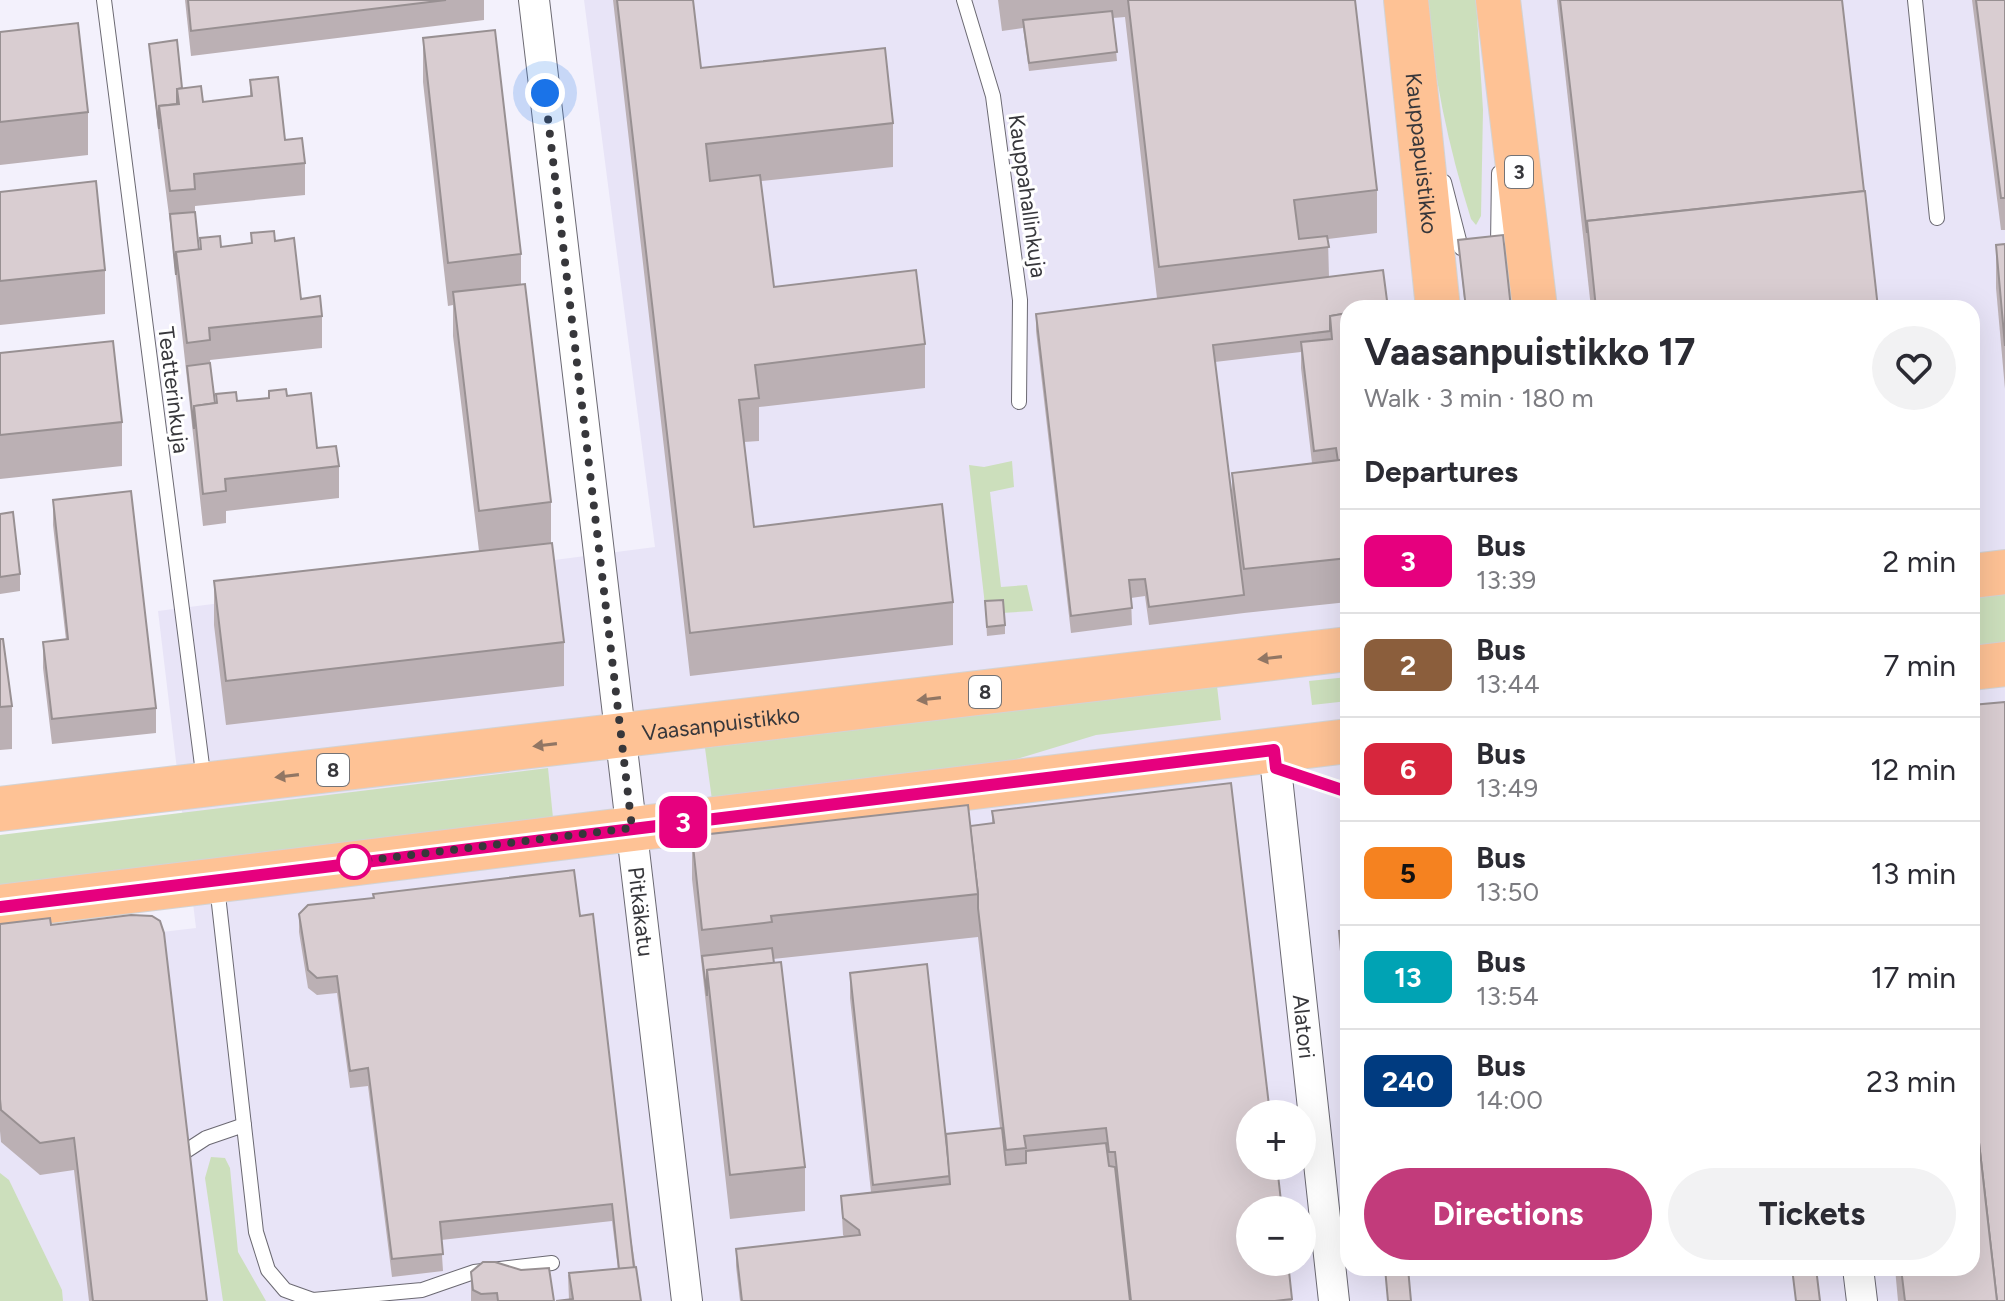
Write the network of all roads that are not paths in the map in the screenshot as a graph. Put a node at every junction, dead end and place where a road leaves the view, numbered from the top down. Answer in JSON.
{"nodes":[{"id":1,"x":104,"y":0,"type":"edge"},
{"id":2,"x":534,"y":0,"type":"edge"},
{"id":3,"x":964,"y":0,"type":"edge"},
{"id":4,"x":1406,"y":0,"type":"edge"},
{"id":5,"x":1915,"y":0,"type":"edge"},
{"id":6,"x":1500,"y":18,"type":"edge"},
{"id":7,"x":1412,"y":53,"type":"junction"},
{"id":8,"x":1937,"y":218,"type":"dead end"},
{"id":9,"x":1498,"y":245,"type":"edge"},
{"id":10,"x":1461,"y":248,"type":"edge"},
{"id":11,"x":1437,"y":300,"type":"edge"},
{"id":12,"x":1534,"y":300,"type":"edge"},
{"id":13,"x":1019,"y":402,"type":"dead end"},
{"id":14,"x":2005,"y":572,"type":"edge"},
{"id":15,"x":1980,"y":575,"type":"edge"},
{"id":16,"x":1340,"y":650,"type":"edge"},
{"id":17,"x":2005,"y":664,"type":"edge"},
{"id":18,"x":1980,"y":667,"type":"edge"},
{"id":19,"x":622,"y":735,"type":"junction"},
{"id":20,"x":1340,"y":743,"type":"edge"},
{"id":21,"x":1266,"y":757,"type":"junction"},
{"id":22,"x":205,"y":785,"type":"junction"},
{"id":23,"x":1340,"y":789,"type":"edge"},
{"id":24,"x":0,"y":809,"type":"edge"},
{"id":25,"x":632,"y":828,"type":"junction"},
{"id":26,"x":217,"y":880,"type":"junction"},
{"id":27,"x":0,"y":907,"type":"edge"},
{"id":28,"x":245,"y":1132,"type":"junction"},
{"id":29,"x":186,"y":1151,"type":"edge"},
{"id":30,"x":552,"y":1263,"type":"dead end"},
{"id":31,"x":1859,"y":1276,"type":"edge"},
{"id":32,"x":687,"y":1301,"type":"edge"},
{"id":33,"x":1334,"y":1301,"type":"edge"},
{"id":34,"x":1862,"y":1301,"type":"edge"}],
"edges":[{"from":1,"to":22,"type":"lane","name":"Teatterinkuja"},
{"from":2,"to":19,"type":"street","name":"Pitkäkatu"},
{"from":3,"to":13,"type":"lane","name":"Kauppahallinkuja"},
{"from":4,"to":7,"type":"main road","name":"Kauppapuistikko"},
{"from":5,"to":8,"type":"lane"},
{"from":6,"to":9,"type":"lane"},
{"from":6,"to":12,"type":"main road","number":"3"},
{"from":7,"to":10,"type":"lane"},
{"from":7,"to":11,"type":"main road","name":"Kauppapuistikko"},
{"from":14,"to":15,"type":"main road"},
{"from":16,"to":19,"type":"main road","name":"Vaasanpuistikko","number":"8","one_way":true},
{"from":17,"to":18,"type":"main road"},
{"from":19,"to":22,"type":"main road","name":"Vaasanpuistikko","number":"8","one_way":true},
{"from":19,"to":25,"type":"street","name":"Pitkäkatu"},
{"from":20,"to":21,"type":"main road"},
{"from":21,"to":23,"type":"lane"},
{"from":21,"to":25,"type":"main road"},
{"from":21,"to":33,"type":"street","name":"Alatori"},
{"from":22,"to":24,"type":"main road","name":"Vaasanpuistikko","number":"8"},
{"from":25,"to":26,"type":"main road"},
{"from":25,"to":32,"type":"street","name":"Pitkäkatu"},
{"from":26,"to":27,"type":"main road"},
{"from":26,"to":28,"type":"lane"},
{"from":28,"to":29,"type":"lane"},
{"from":28,"to":30,"type":"lane"},
{"from":31,"to":34,"type":"street"}]}
